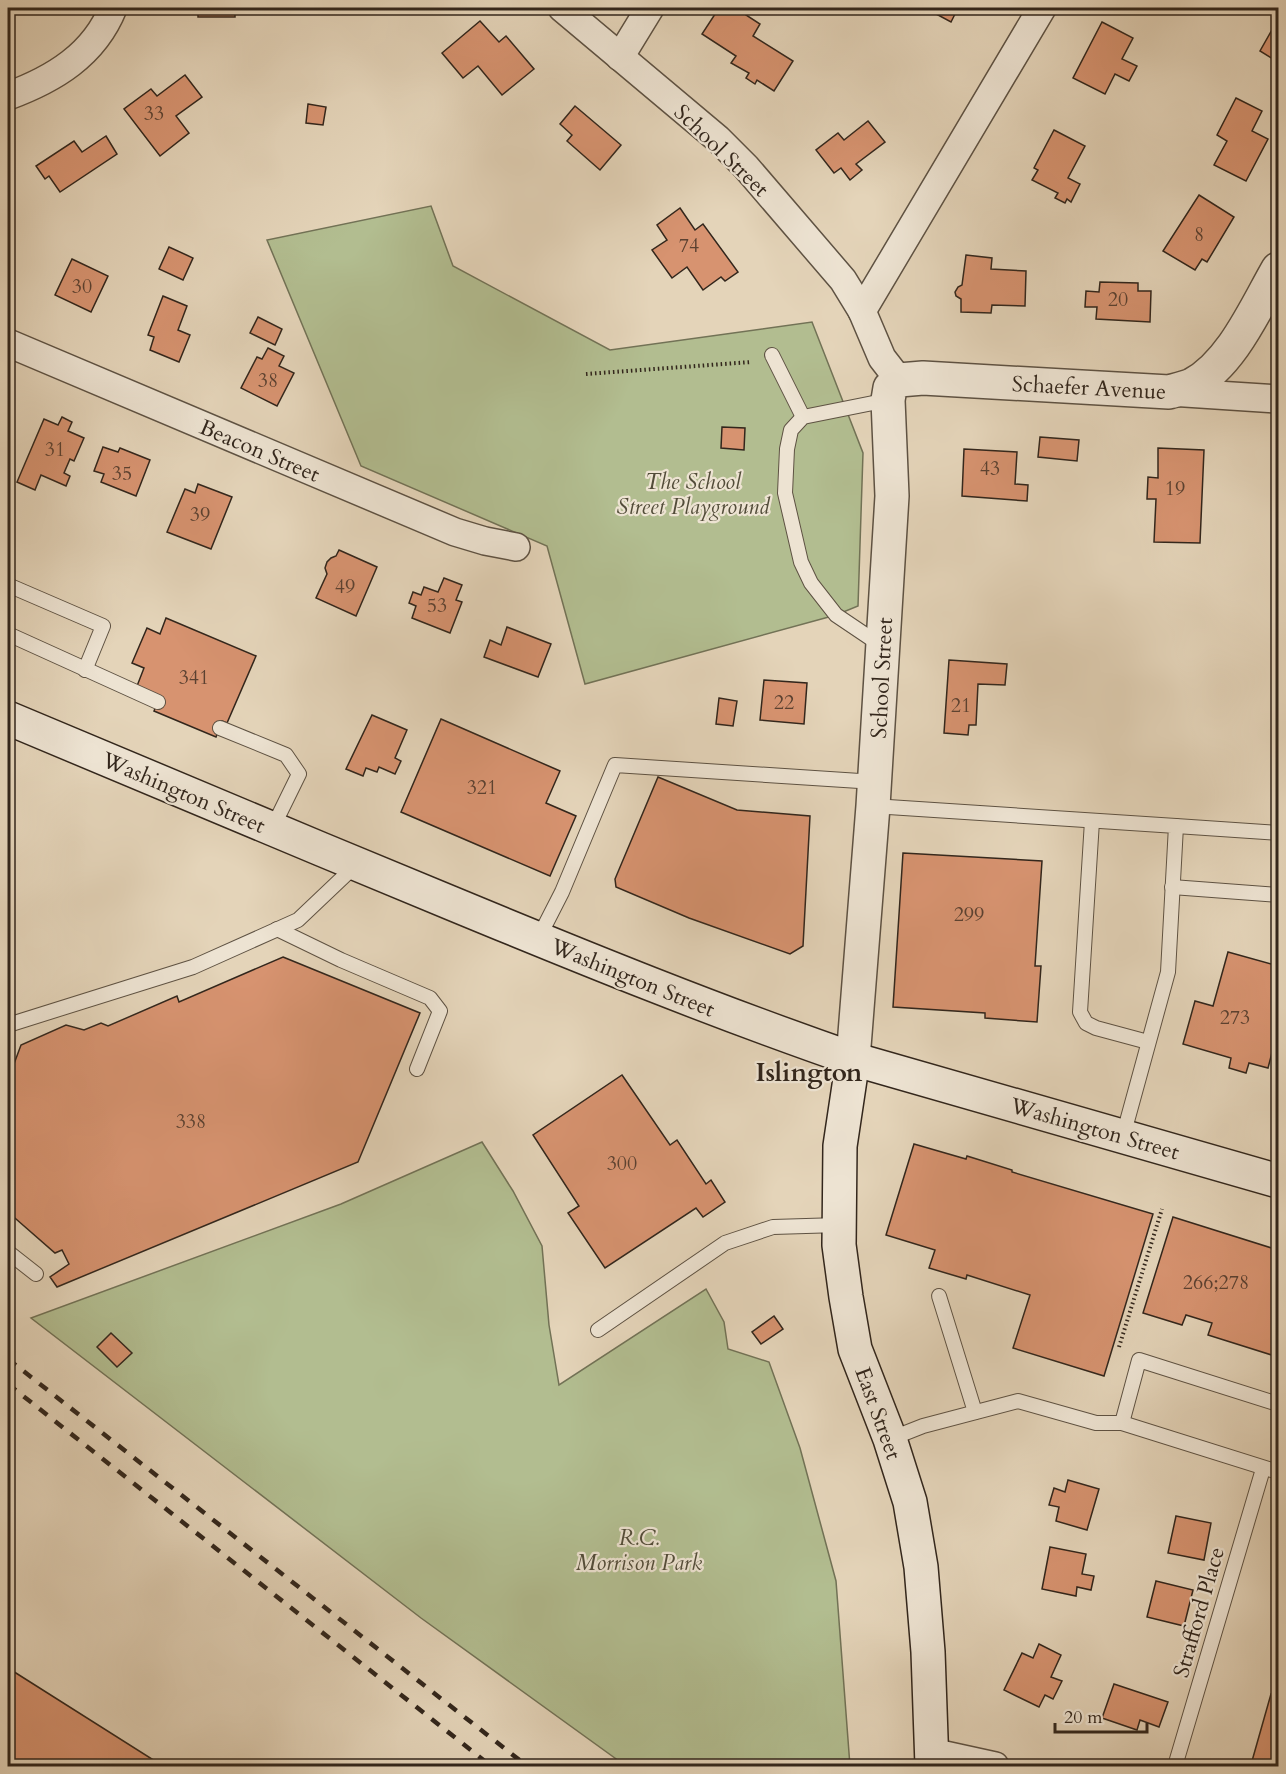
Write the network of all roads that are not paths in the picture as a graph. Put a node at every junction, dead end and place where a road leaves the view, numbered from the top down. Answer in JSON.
{"nodes":[{"id":1,"x":113,"y":8,"type":"edge"},
{"id":2,"x":562,"y":8,"type":"edge"},
{"id":3,"x":650,"y":8,"type":"edge"},
{"id":4,"x":1042,"y":8,"type":"edge"},
{"id":5,"x":620,"y":57,"type":"junction"},
{"id":6,"x":8,"y":96,"type":"edge"},
{"id":7,"x":1278,"y":269,"type":"edge"},
{"id":8,"x":862,"y":311,"type":"junction"},
{"id":9,"x":8,"y":343,"type":"edge"},
{"id":10,"x":772,"y":355,"type":"road end"},
{"id":11,"x":894,"y":390,"type":"junction"},
{"id":12,"x":1169,"y":392,"type":"junction"},
{"id":13,"x":1278,"y":399,"type":"edge"},
{"id":14,"x":803,"y":417,"type":"junction"},
{"id":15,"x":516,"y":547,"type":"dead end"},
{"id":16,"x":8,"y":585,"type":"edge"},
{"id":17,"x":8,"y":634,"type":"edge"},
{"id":18,"x":883,"y":647,"type":"junction"},
{"id":19,"x":85,"y":670,"type":"junction"},
{"id":20,"x":158,"y":702,"type":"dead end"},
{"id":21,"x":8,"y":718,"type":"edge"},
{"id":22,"x":220,"y":728,"type":"dead end"},
{"id":23,"x":874,"y":794,"type":"junction"},
{"id":24,"x":1092,"y":821,"type":"junction"},
{"id":25,"x":1176,"y":826,"type":"junction"},
{"id":26,"x":272,"y":829,"type":"junction"},
{"id":27,"x":1278,"y":832,"type":"edge"},
{"id":28,"x":357,"y":864,"type":"junction"},
{"id":29,"x":1172,"y":887,"type":"junction"},
{"id":30,"x":1278,"y":895,"type":"edge"},
{"id":31,"x":277,"y":929,"type":"junction"},
{"id":32,"x":538,"y":939,"type":"junction"},
{"id":33,"x":8,"y":1024,"type":"edge"},
{"id":34,"x":1148,"y":1042,"type":"junction"},
{"id":35,"x":853,"y":1059,"type":"junction"},
{"id":36,"x":417,"y":1069,"type":"dead end"},
{"id":37,"x":1123,"y":1136,"type":"junction"},
{"id":38,"x":1278,"y":1181,"type":"edge"},
{"id":39,"x":839,"y":1226,"type":"junction"},
{"id":40,"x":8,"y":1252,"type":"edge"},
{"id":41,"x":36,"y":1274,"type":"dead end"},
{"id":42,"x":939,"y":1296,"type":"dead end"},
{"id":43,"x":598,"y":1330,"type":"dead end"},
{"id":44,"x":1278,"y":1404,"type":"edge"},
{"id":45,"x":975,"y":1412,"type":"junction"},
{"id":46,"x":1122,"y":1422,"type":"junction"},
{"id":47,"x":890,"y":1439,"type":"junction"},
{"id":48,"x":1263,"y":1469,"type":"junction"},
{"id":49,"x":1278,"y":1472,"type":"edge"},
{"id":50,"x":932,"y":1759,"type":"edge"},
{"id":51,"x":994,"y":1767,"type":"edge"},
{"id":52,"x":1175,"y":1767,"type":"edge"}],
"edges":[{"from":1,"to":6,"type":"street"},
{"from":2,"to":5,"type":"street","name":"School Street"},
{"from":3,"to":5,"type":"street"},
{"from":4,"to":8,"type":"street"},
{"from":5,"to":8,"type":"street","name":"School Street"},
{"from":7,"to":12,"type":"main road"},
{"from":8,"to":11,"type":"street","name":"School Street"},
{"from":9,"to":15,"type":"street","name":"Beacon Street"},
{"from":10,"to":14,"type":"lane"},
{"from":11,"to":12,"type":"main road","name":"Schaefer Avenue"},
{"from":11,"to":14,"type":"lane"},
{"from":11,"to":18,"type":"main road","name":"School Street"},
{"from":12,"to":13,"type":"street","name":"Schaefer Avenue"},
{"from":14,"to":18,"type":"lane"},
{"from":16,"to":19,"type":"lane"},
{"from":17,"to":19,"type":"lane"},
{"from":18,"to":23,"type":"main road","name":"School Street"},
{"from":19,"to":20,"type":"lane"},
{"from":21,"to":26,"type":"main road","name":"Washington Street"},
{"from":22,"to":26,"type":"lane"},
{"from":23,"to":24,"type":"lane"},
{"from":23,"to":32,"type":"lane"},
{"from":23,"to":35,"type":"main road","name":"School Street"},
{"from":24,"to":25,"type":"lane"},
{"from":24,"to":34,"type":"lane"},
{"from":25,"to":27,"type":"lane"},
{"from":25,"to":29,"type":"lane"},
{"from":26,"to":28,"type":"main road","name":"Washington Street"},
{"from":28,"to":31,"type":"lane"},
{"from":28,"to":32,"type":"main road","name":"Washington Street"},
{"from":29,"to":30,"type":"lane"},
{"from":29,"to":34,"type":"lane"},
{"from":31,"to":33,"type":"lane"},
{"from":31,"to":36,"type":"lane"},
{"from":32,"to":35,"type":"main road","name":"Washington Street"},
{"from":34,"to":37,"type":"lane"},
{"from":35,"to":37,"type":"main road","name":"Washington Street"},
{"from":35,"to":39,"type":"main road","name":"East Street"},
{"from":37,"to":38,"type":"main road","name":"Washington Street"},
{"from":39,"to":43,"type":"lane"},
{"from":39,"to":47,"type":"main road","name":"East Street"},
{"from":40,"to":41,"type":"lane"},
{"from":42,"to":45,"type":"lane"},
{"from":44,"to":46,"type":"lane"},
{"from":45,"to":46,"type":"lane"},
{"from":45,"to":47,"type":"lane"},
{"from":46,"to":48,"type":"lane"},
{"from":47,"to":50,"type":"main road","name":"East Street"},
{"from":48,"to":49,"type":"lane"},
{"from":48,"to":52,"type":"lane","name":"Strafford Place"},
{"from":50,"to":51,"type":"street"}]}
